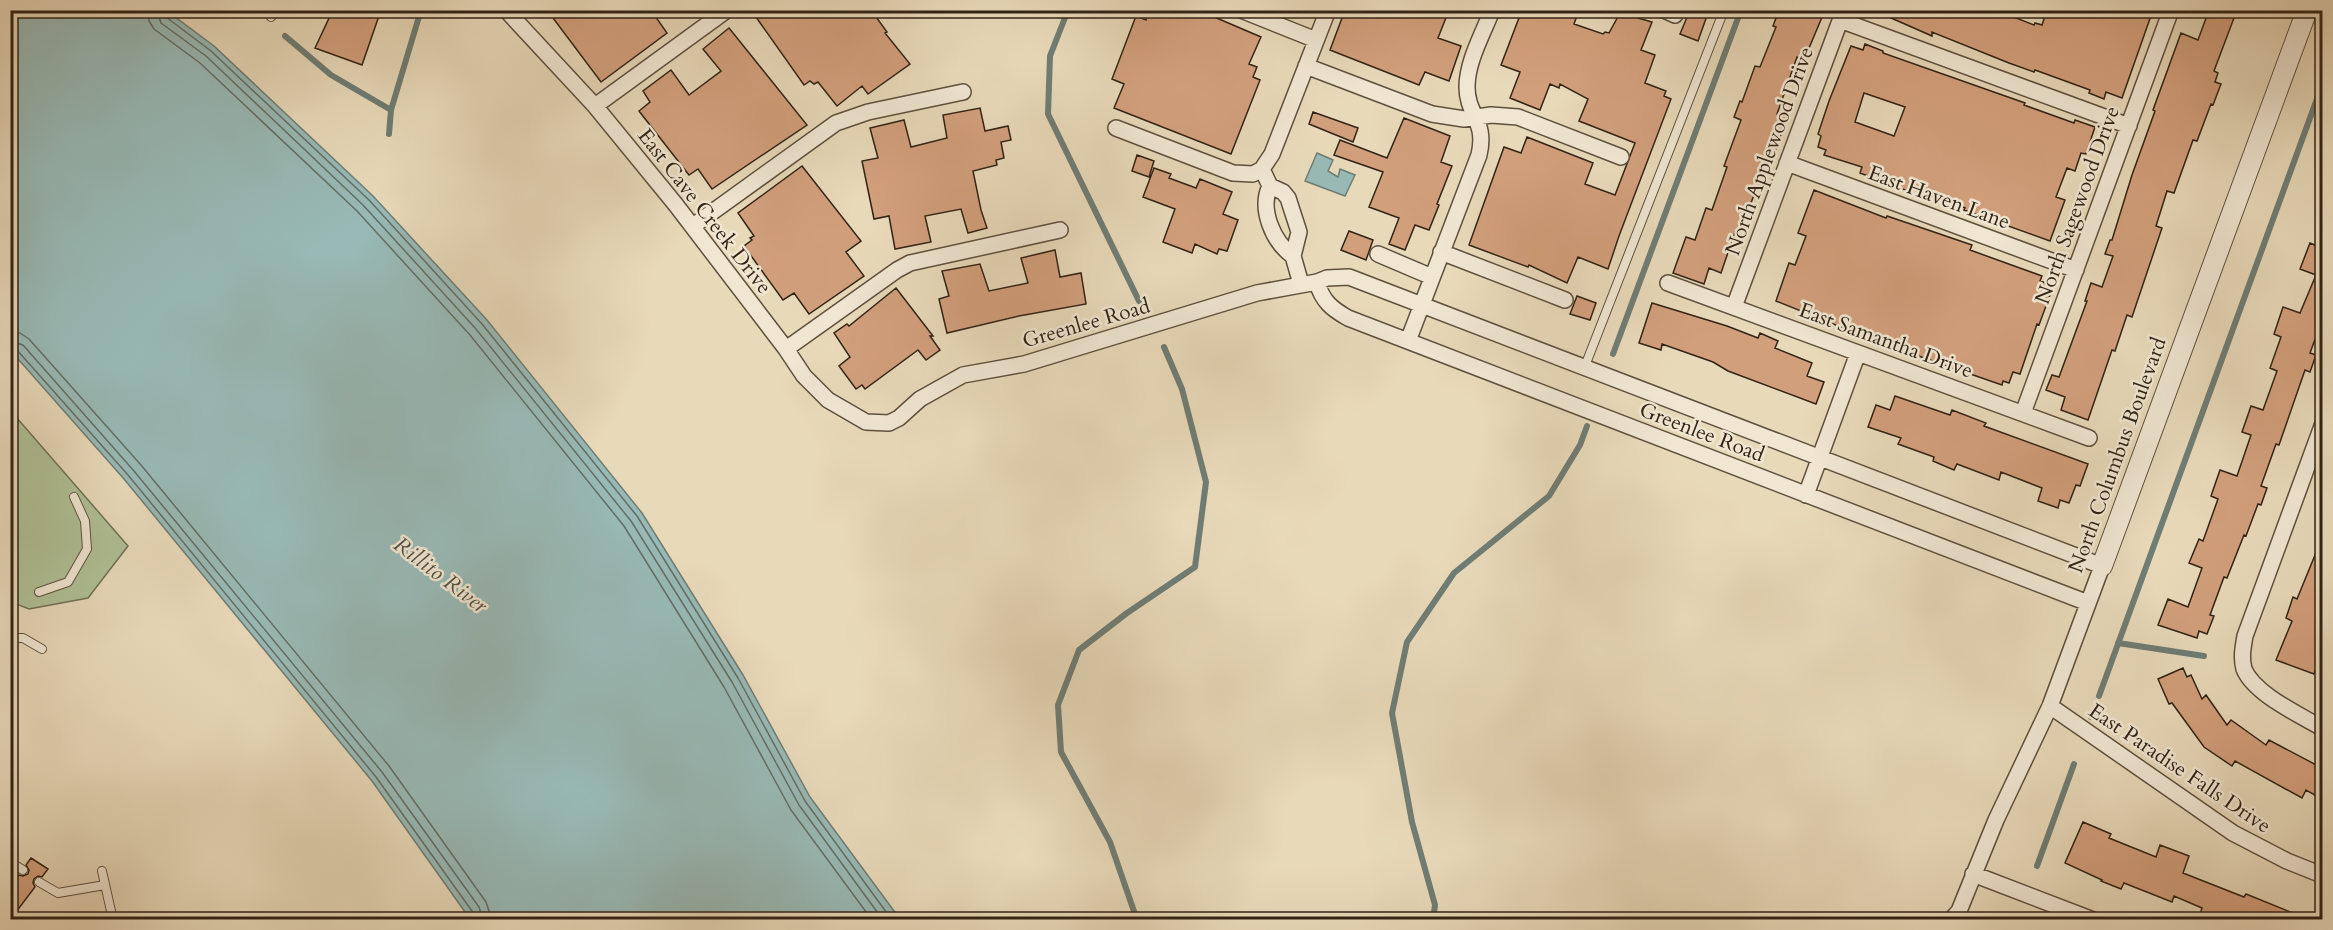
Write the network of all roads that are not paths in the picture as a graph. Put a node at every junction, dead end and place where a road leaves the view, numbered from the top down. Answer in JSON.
{"nodes":[{"id":1,"x":506,"y":10,"type":"edge"},
{"id":2,"x":727,"y":10,"type":"edge"},
{"id":3,"x":1241,"y":10,"type":"edge"},
{"id":4,"x":1328,"y":10,"type":"edge"},
{"id":5,"x":1492,"y":10,"type":"edge"},
{"id":6,"x":1724,"y":10,"type":"edge"},
{"id":7,"x":2171,"y":10,"type":"edge"},
{"id":8,"x":2307,"y":10,"type":"edge"},
{"id":9,"x":1842,"y":15,"type":"edge"},
{"id":10,"x":1316,"y":40,"type":"junction"},
{"id":11,"x":1306,"y":66,"type":"junction"},
{"id":12,"x":963,"y":93,"type":"dead end"},
{"id":13,"x":596,"y":106,"type":"junction"},
{"id":14,"x":1477,"y":117,"type":"junction"},
{"id":15,"x":2129,"y":126,"type":"junction"},
{"id":16,"x":1116,"y":128,"type":"dead end"},
{"id":17,"x":1621,"y":157,"type":"dead end"},
{"id":18,"x":1787,"y":163,"type":"junction"},
{"id":19,"x":1262,"y":169,"type":"junction"},
{"id":20,"x":1270,"y":186,"type":"junction"},
{"id":21,"x":693,"y":226,"type":"junction"},
{"id":22,"x":1060,"y":230,"type":"dead end"},
{"id":23,"x":1442,"y":252,"type":"junction"},
{"id":24,"x":1378,"y":254,"type":"dead end"},
{"id":25,"x":1293,"y":256,"type":"junction"},
{"id":26,"x":2076,"y":270,"type":"junction"},
{"id":27,"x":1432,"y":276,"type":"junction"},
{"id":28,"x":1317,"y":282,"type":"junction"},
{"id":29,"x":1668,"y":283,"type":"dead end"},
{"id":30,"x":1300,"y":284,"type":"junction"},
{"id":31,"x":1564,"y":300,"type":"dead end"},
{"id":32,"x":1422,"y":303,"type":"junction"},
{"id":33,"x":1734,"y":307,"type":"junction"},
{"id":34,"x":1408,"y":341,"type":"junction"},
{"id":35,"x":786,"y":349,"type":"junction"},
{"id":36,"x":1858,"y":352,"type":"junction"},
{"id":37,"x":1585,"y":366,"type":"junction"},
{"id":38,"x":2023,"y":413,"type":"junction"},
{"id":39,"x":878,"y":424,"type":"joint"},
{"id":40,"x":2322,"y":426,"type":"edge"},
{"id":41,"x":2089,"y":438,"type":"dead end"},
{"id":42,"x":1820,"y":457,"type":"junction"},
{"id":43,"x":1806,"y":495,"type":"junction"},
{"id":44,"x":74,"y":497,"type":"dead end"},
{"id":45,"x":2102,"y":566,"type":"junction"},
{"id":46,"x":39,"y":592,"type":"dead end"},
{"id":47,"x":2088,"y":603,"type":"junction"},
{"id":48,"x":10,"y":638,"type":"edge"},
{"id":49,"x":42,"y":649,"type":"dead end"},
{"id":50,"x":2050,"y":706,"type":"junction"},
{"id":51,"x":2322,"y":728,"type":"edge"},
{"id":52,"x":10,"y":862,"type":"edge"},
{"id":53,"x":23,"y":870,"type":"dead end"},
{"id":54,"x":102,"y":871,"type":"dead end"},
{"id":55,"x":1973,"y":873,"type":"junction"},
{"id":56,"x":2322,"y":875,"type":"edge"},
{"id":57,"x":39,"y":882,"type":"dead end"},
{"id":58,"x":105,"y":885,"type":"junction"},
{"id":59,"x":1956,"y":917,"type":"edge"},
{"id":60,"x":113,"y":920,"type":"edge"},
{"id":61,"x":2093,"y":920,"type":"edge"}],
"edges":[{"from":1,"to":13,"type":"street","name":"East Cave Creek Drive"},
{"from":2,"to":13,"type":"street"},
{"from":3,"to":10,"type":"street"},
{"from":4,"to":10,"type":"street"},
{"from":5,"to":14,"type":"street"},
{"from":6,"to":37,"type":"lane"},
{"from":7,"to":15,"type":"street","name":"North Sagewood Drive"},
{"from":8,"to":45,"type":"street","name":"North Columbus Boulevard"},
{"from":9,"to":15,"type":"street"},
{"from":9,"to":18,"type":"street","name":"North Applewood Drive"},
{"from":10,"to":11,"type":"street"},
{"from":11,"to":14,"type":"street"},
{"from":11,"to":19,"type":"street"},
{"from":12,"to":21,"type":"street"},
{"from":13,"to":21,"type":"street","name":"East Cave Creek Drive"},
{"from":14,"to":17,"type":"street"},
{"from":14,"to":23,"type":"street"},
{"from":15,"to":26,"type":"street","name":"North Sagewood Drive"},
{"from":16,"to":19,"type":"street"},
{"from":18,"to":26,"type":"street","name":"East Haven Lane"},
{"from":18,"to":33,"type":"street","name":"North Applewood Drive"},
{"from":19,"to":20,"type":"street"},
{"from":20,"to":25,"type":"street"},
{"from":20,"to":25,"type":"street"},
{"from":21,"to":35,"type":"street","name":"East Cave Creek Drive"},
{"from":22,"to":35,"type":"street"},
{"from":23,"to":27,"type":"street"},
{"from":23,"to":31,"type":"street"},
{"from":24,"to":27,"type":"street"},
{"from":25,"to":30,"type":"street"},
{"from":26,"to":38,"type":"street","name":"North Sagewood Drive"},
{"from":27,"to":32,"type":"street"},
{"from":28,"to":30,"type":"street","name":"Greenlee Road"},
{"from":28,"to":32,"type":"street","name":"Greenlee Road"},
{"from":28,"to":34,"type":"street","name":"Greenlee Road"},
{"from":29,"to":33,"type":"street","name":"East Samantha Drive"},
{"from":30,"to":39,"type":"street","name":"Greenlee Road"},
{"from":32,"to":34,"type":"street"},
{"from":32,"to":37,"type":"street","name":"Greenlee Road"},
{"from":33,"to":36,"type":"street","name":"East Samantha Drive"},
{"from":34,"to":43,"type":"street","name":"Greenlee Road"},
{"from":35,"to":39,"type":"street","name":"East Cave Creek Drive"},
{"from":36,"to":38,"type":"street","name":"East Samantha Drive"},
{"from":36,"to":42,"type":"street"},
{"from":37,"to":42,"type":"street","name":"Greenlee Road"},
{"from":38,"to":41,"type":"street","name":"East Samantha Drive"},
{"from":40,"to":51,"type":"street"},
{"from":42,"to":43,"type":"street"},
{"from":42,"to":45,"type":"street","name":"Greenlee Road"},
{"from":43,"to":47,"type":"street","name":"Greenlee Road"},
{"from":44,"to":46,"type":"lane"},
{"from":45,"to":47,"type":"street","name":"North Columbus Boulevard"},
{"from":47,"to":50,"type":"street","name":"North Columbus Boulevard"},
{"from":48,"to":49,"type":"lane"},
{"from":50,"to":55,"type":"street","name":"North Columbus Boulevard"},
{"from":50,"to":56,"type":"street","name":"East Paradise Falls Drive"},
{"from":52,"to":53,"type":"lane"},
{"from":54,"to":58,"type":"lane"},
{"from":55,"to":59,"type":"street","name":"North Columbus Boulevard"},
{"from":55,"to":61,"type":"street"},
{"from":57,"to":58,"type":"lane"},
{"from":58,"to":60,"type":"lane"}]}
